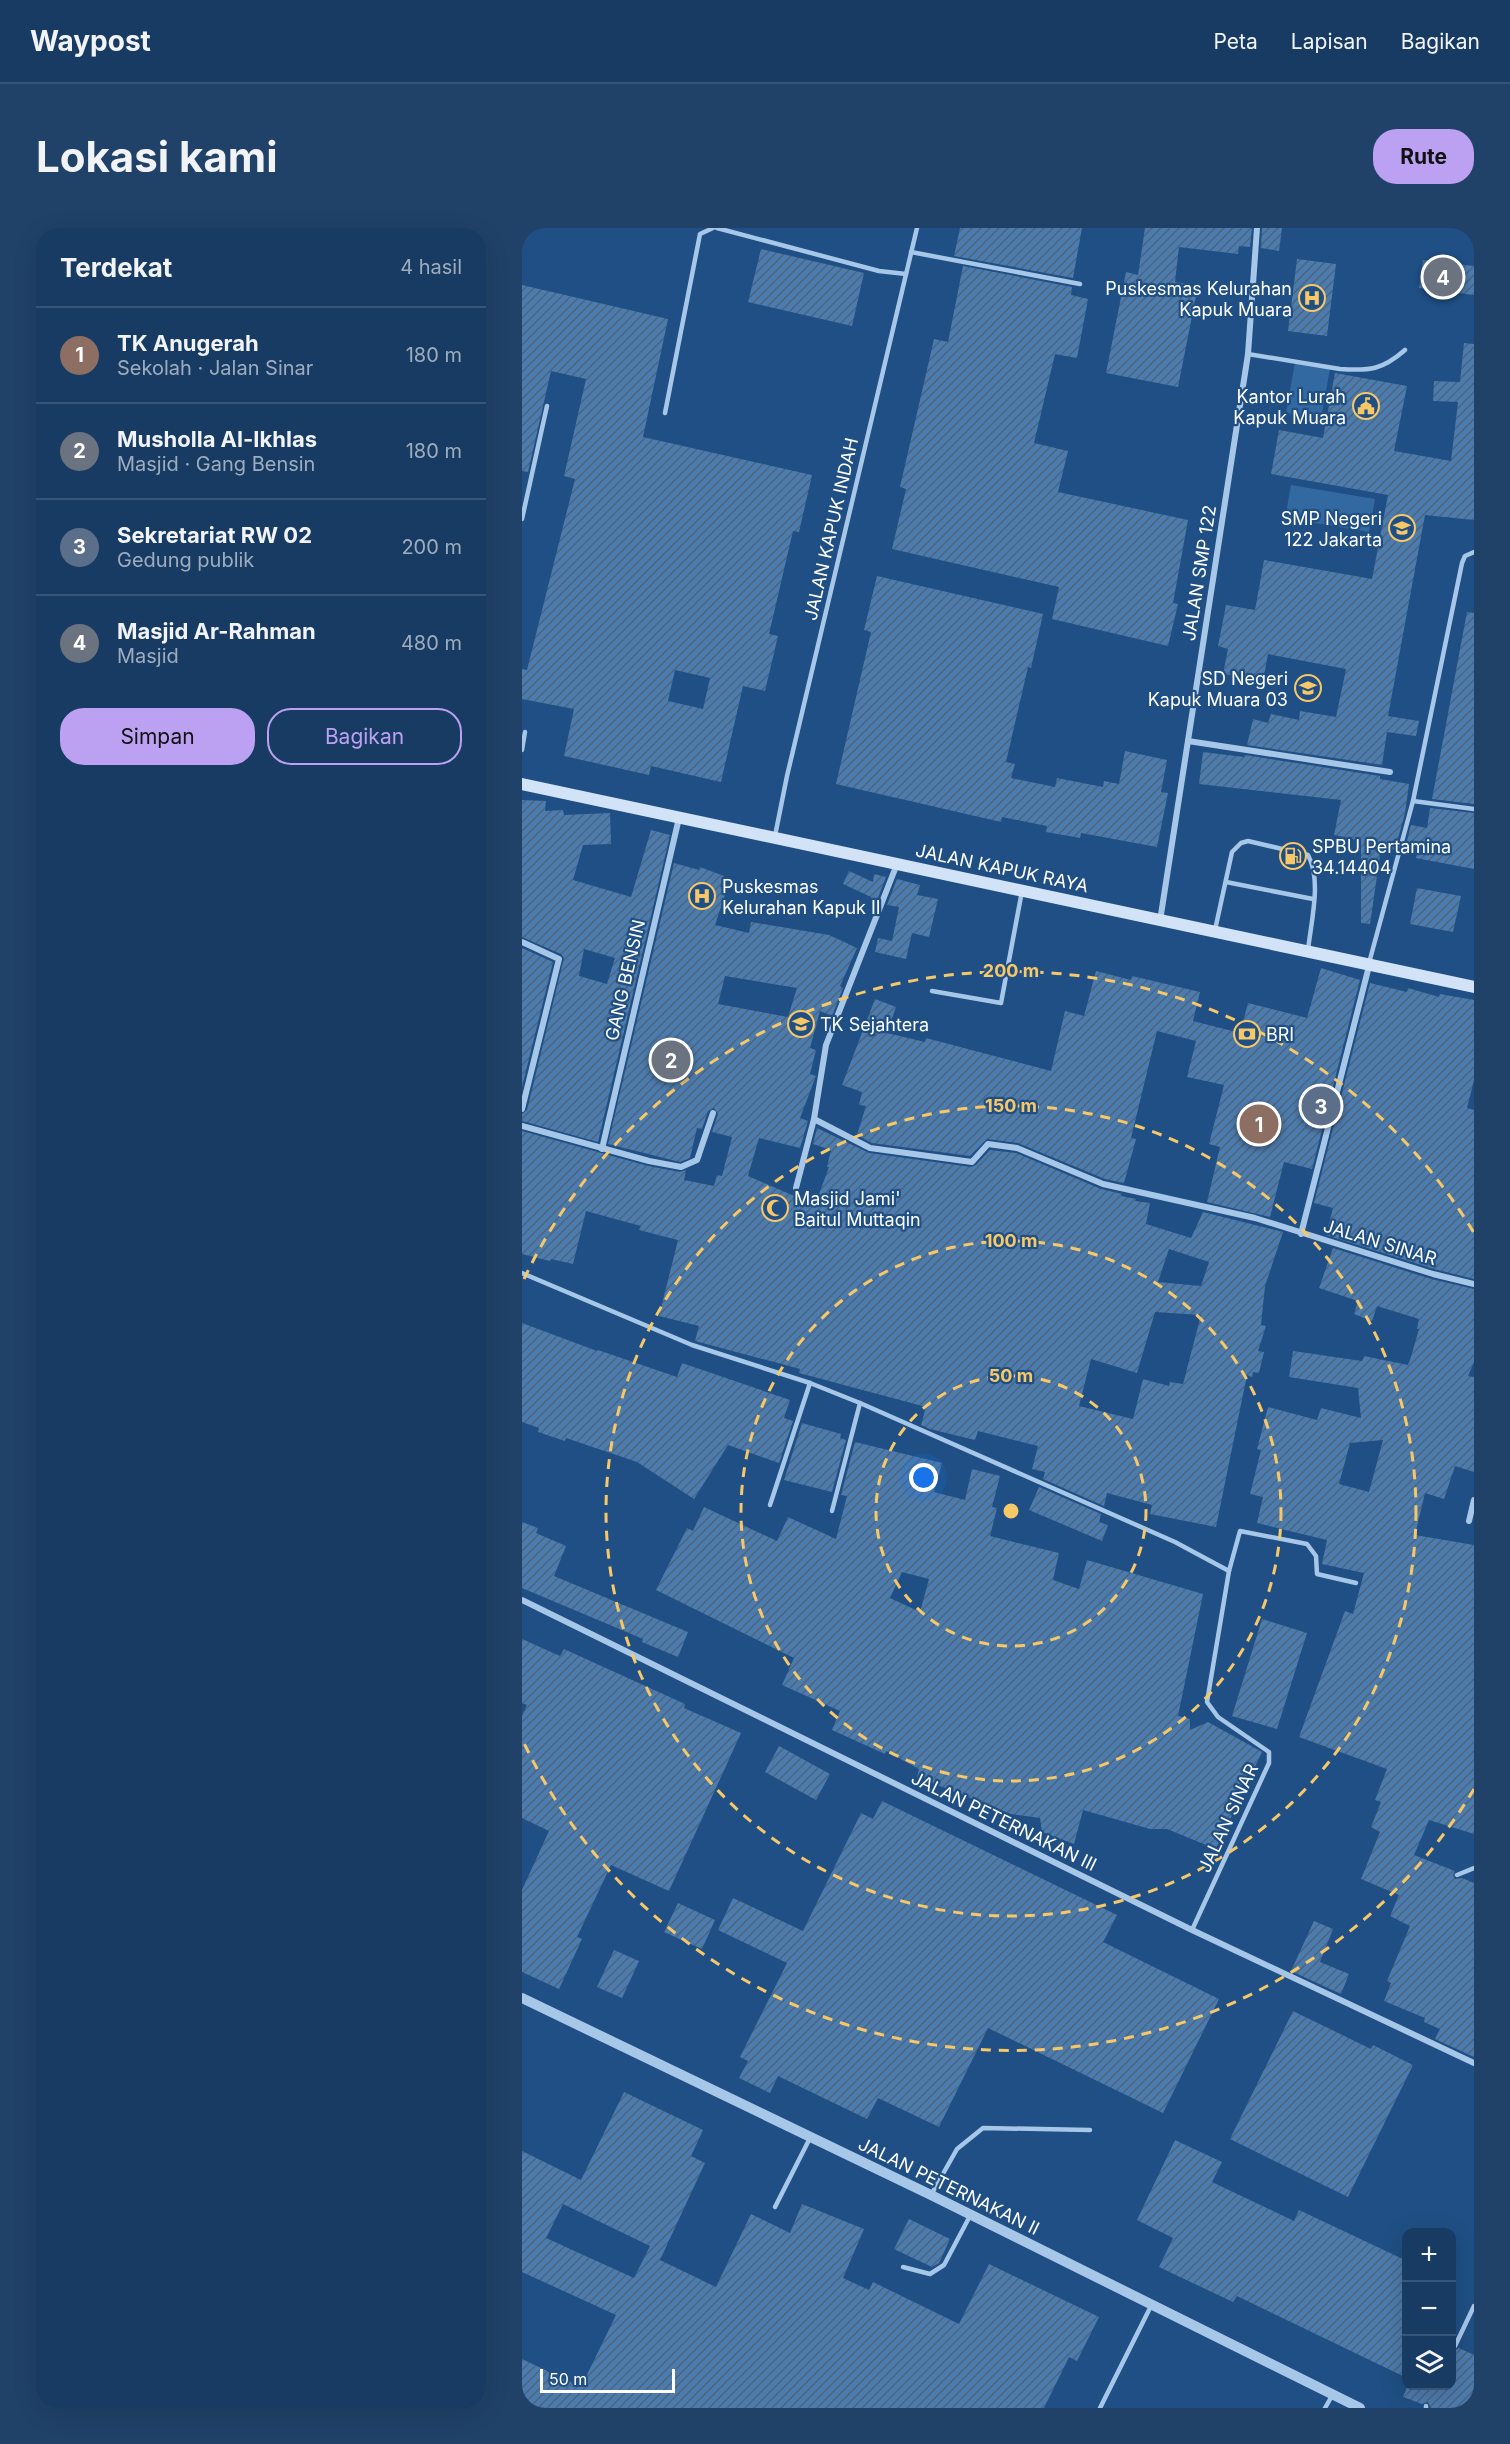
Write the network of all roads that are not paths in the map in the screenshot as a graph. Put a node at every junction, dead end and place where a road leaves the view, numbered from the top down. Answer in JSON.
{"nodes":[{"id":1,"x":715,"y":228,"type":"edge"},
{"id":2,"x":917,"y":228,"type":"edge"},
{"id":3,"x":1257,"y":228,"type":"edge"},
{"id":4,"x":911,"y":252,"type":"junction"},
{"id":5,"x":906,"y":274,"type":"junction"},
{"id":6,"x":1080,"y":284,"type":"dead end"},
{"id":7,"x":1405,"y":350,"type":"dead end"},
{"id":8,"x":1248,"y":354,"type":"junction"},
{"id":9,"x":547,"y":406,"type":"dead end"},
{"id":10,"x":665,"y":413,"type":"dead end"},
{"id":11,"x":522,"y":519,"type":"edge"},
{"id":12,"x":1474,"y":552,"type":"edge"},
{"id":13,"x":525,"y":732,"type":"dead end"},
{"id":14,"x":1188,"y":741,"type":"junction"},
{"id":15,"x":522,"y":750,"type":"edge"},
{"id":16,"x":1390,"y":772,"type":"dead end"},
{"id":17,"x":522,"y":784,"type":"edge"},
{"id":18,"x":1413,"y":801,"type":"junction"},
{"id":19,"x":1474,"y":809,"type":"edge"},
{"id":20,"x":679,"y":818,"type":"junction"},
{"id":21,"x":775,"y":838,"type":"junction"},
{"id":22,"x":897,"y":864,"type":"junction"},
{"id":23,"x":1226,"y":882,"type":"junction"},
{"id":24,"x":1022,"y":891,"type":"junction"},
{"id":25,"x":1313,"y":899,"type":"junction"},
{"id":26,"x":1160,"y":921,"type":"junction"},
{"id":27,"x":1215,"y":933,"type":"junction"},
{"id":28,"x":522,"y":942,"type":"edge"},
{"id":29,"x":1308,"y":953,"type":"junction"},
{"id":30,"x":1369,"y":966,"type":"junction"},
{"id":31,"x":1474,"y":987,"type":"edge"},
{"id":32,"x":932,"y":991,"type":"dead end"},
{"id":33,"x":522,"y":1109,"type":"edge"},
{"id":34,"x":713,"y":1113,"type":"dead end"},
{"id":35,"x":814,"y":1119,"type":"junction"},
{"id":36,"x":522,"y":1126,"type":"edge"},
{"id":37,"x":602,"y":1149,"type":"junction"},
{"id":38,"x":796,"y":1188,"type":"dead end"},
{"id":39,"x":1301,"y":1234,"type":"junction"},
{"id":40,"x":522,"y":1273,"type":"edge"},
{"id":41,"x":1474,"y":1284,"type":"edge"},
{"id":42,"x":810,"y":1383,"type":"junction"},
{"id":43,"x":860,"y":1403,"type":"junction"},
{"id":44,"x":1474,"y":1500,"type":"edge"},
{"id":45,"x":770,"y":1505,"type":"dead end"},
{"id":46,"x":832,"y":1511,"type":"dead end"},
{"id":47,"x":1469,"y":1521,"type":"dead end"},
{"id":48,"x":1229,"y":1571,"type":"junction"},
{"id":49,"x":1356,"y":1583,"type":"dead end"},
{"id":50,"x":522,"y":1600,"type":"edge"},
{"id":51,"x":1474,"y":1868,"type":"edge"},
{"id":52,"x":1457,"y":1875,"type":"dead end"},
{"id":53,"x":1192,"y":1930,"type":"junction"},
{"id":54,"x":522,"y":1998,"type":"edge"},
{"id":55,"x":1474,"y":2063,"type":"edge"},
{"id":56,"x":1090,"y":2130,"type":"dead end"},
{"id":57,"x":810,"y":2138,"type":"junction"},
{"id":58,"x":931,"y":2195,"type":"junction"},
{"id":59,"x":775,"y":2207,"type":"dead end"},
{"id":60,"x":971,"y":2214,"type":"junction"},
{"id":61,"x":903,"y":2267,"type":"dead end"},
{"id":62,"x":1152,"y":2304,"type":"junction"},
{"id":63,"x":1474,"y":2306,"type":"edge"},
{"id":64,"x":1456,"y":2344,"type":"edge"},
{"id":65,"x":1333,"y":2394,"type":"junction"},
{"id":66,"x":1100,"y":2408,"type":"edge"},
{"id":67,"x":1325,"y":2408,"type":"edge"},
{"id":68,"x":1360,"y":2408,"type":"edge"}],
"edges":[{"from":1,"to":5,"type":"lane"},
{"from":1,"to":10,"type":"lane"},
{"from":2,"to":4,"type":"lane","name":"JALAN KAPUK INDAH"},
{"from":3,"to":8,"type":"street","name":"JALAN SMP 122"},
{"from":4,"to":5,"type":"lane","name":"JALAN KAPUK INDAH"},
{"from":4,"to":6,"type":"lane"},
{"from":5,"to":21,"type":"lane","name":"JALAN KAPUK INDAH"},
{"from":7,"to":8,"type":"lane"},
{"from":8,"to":14,"type":"street","name":"JALAN SMP 122"},
{"from":9,"to":11,"type":"lane"},
{"from":12,"to":18,"type":"lane"},
{"from":13,"to":15,"type":"lane"},
{"from":14,"to":16,"type":"street"},
{"from":14,"to":26,"type":"street","name":"JALAN SMP 122"},
{"from":17,"to":20,"type":"main road","name":"JALAN KAPUK RAYA"},
{"from":18,"to":19,"type":"lane"},
{"from":18,"to":30,"type":"lane"},
{"from":20,"to":21,"type":"main road","name":"JALAN KAPUK RAYA"},
{"from":20,"to":37,"type":"street","name":"GANG BENSIN"},
{"from":21,"to":22,"type":"main road","name":"JALAN KAPUK RAYA"},
{"from":22,"to":24,"type":"main road","name":"JALAN KAPUK RAYA"},
{"from":22,"to":35,"type":"street"},
{"from":23,"to":25,"type":"lane"},
{"from":23,"to":25,"type":"lane"},
{"from":23,"to":27,"type":"lane"},
{"from":24,"to":26,"type":"main road","name":"JALAN KAPUK RAYA"},
{"from":24,"to":32,"type":"lane"},
{"from":25,"to":29,"type":"lane"},
{"from":26,"to":27,"type":"main road","name":"JALAN KAPUK RAYA"},
{"from":27,"to":29,"type":"main road","name":"JALAN KAPUK RAYA"},
{"from":28,"to":33,"type":"street"},
{"from":29,"to":30,"type":"main road","name":"JALAN KAPUK RAYA"},
{"from":30,"to":31,"type":"main road","name":"JALAN KAPUK RAYA"},
{"from":30,"to":39,"type":"street","name":"JALAN SINAR"},
{"from":34,"to":37,"type":"street"},
{"from":35,"to":38,"type":"street"},
{"from":35,"to":39,"type":"street"},
{"from":36,"to":37,"type":"street"},
{"from":39,"to":41,"type":"street","name":"JALAN SINAR"},
{"from":40,"to":42,"type":"lane"},
{"from":42,"to":43,"type":"lane"},
{"from":42,"to":45,"type":"lane"},
{"from":43,"to":46,"type":"lane"},
{"from":43,"to":48,"type":"lane"},
{"from":44,"to":47,"type":"street"},
{"from":48,"to":49,"type":"lane","name":"JALAN SINAR"},
{"from":48,"to":53,"type":"lane","name":"JALAN SINAR"},
{"from":50,"to":53,"type":"street","name":"JALAN PETERNAKAN III"},
{"from":51,"to":52,"type":"lane"},
{"from":53,"to":55,"type":"street","name":"JALAN PETERNAKAN III"},
{"from":54,"to":57,"type":"street","name":"JALAN PETERNAKAN II"},
{"from":56,"to":58,"type":"lane"},
{"from":57,"to":58,"type":"street","name":"JALAN PETERNAKAN II"},
{"from":57,"to":59,"type":"lane"},
{"from":58,"to":60,"type":"street","name":"JALAN PETERNAKAN II"},
{"from":60,"to":61,"type":"lane"},
{"from":60,"to":62,"type":"street","name":"JALAN PETERNAKAN II"},
{"from":62,"to":65,"type":"street","name":"JALAN PETERNAKAN II"},
{"from":62,"to":66,"type":"lane"},
{"from":63,"to":64,"type":"lane"},
{"from":65,"to":67,"type":"lane"},
{"from":65,"to":68,"type":"street","name":"JALAN PETERNAKAN II"}]}
